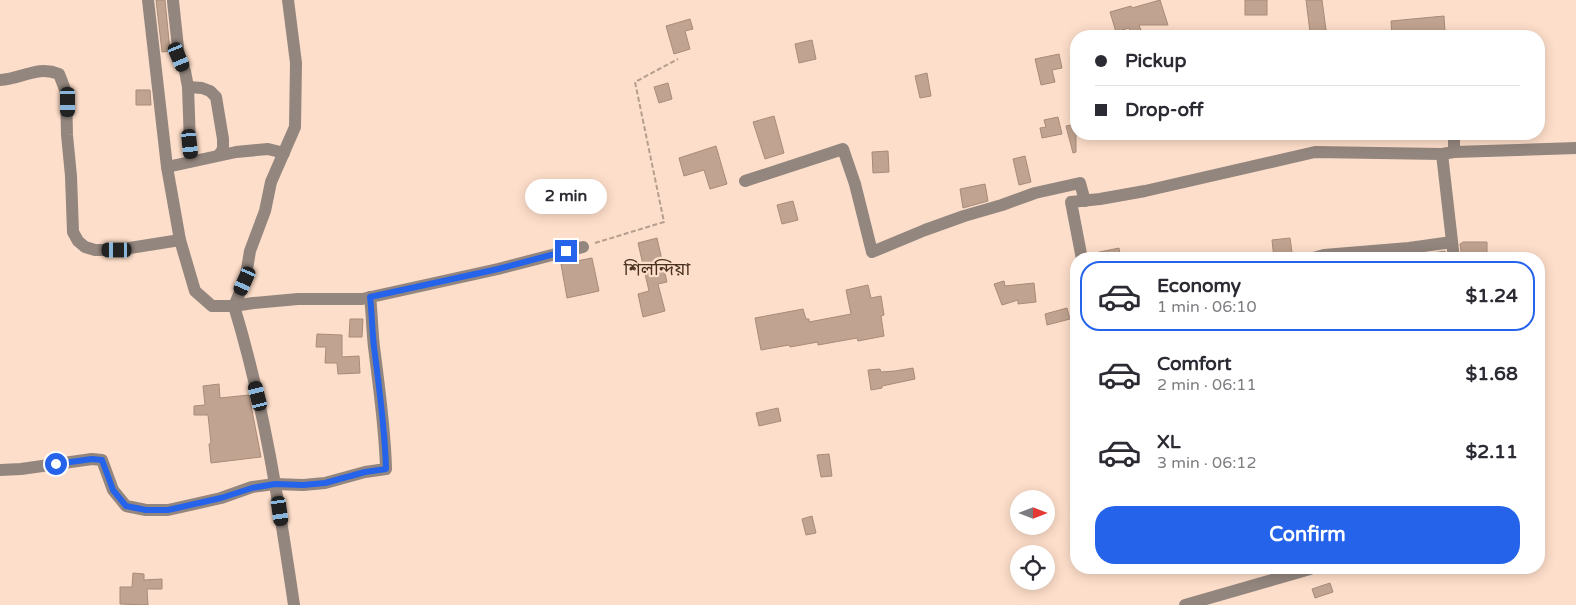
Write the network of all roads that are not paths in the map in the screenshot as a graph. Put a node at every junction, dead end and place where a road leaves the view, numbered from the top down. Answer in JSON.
{"nodes":[{"id":1,"x":148,"y":0,"type":"edge"},
{"id":2,"x":288,"y":0,"type":"edge"},
{"id":3,"x":172,"y":1,"type":"dead end"},
{"id":4,"x":0,"y":80,"type":"edge"},
{"id":5,"x":188,"y":87,"type":"junction"},
{"id":6,"x":1452,"y":140,"type":"edge"},
{"id":7,"x":1576,"y":148,"type":"edge"},
{"id":8,"x":284,"y":153,"type":"junction"},
{"id":9,"x":1448,"y":153,"type":"junction"},
{"id":10,"x":220,"y":155,"type":"junction"},
{"id":11,"x":192,"y":161,"type":"junction"},
{"id":12,"x":166,"y":167,"type":"junction"},
{"id":13,"x":745,"y":181,"type":"dead end"},
{"id":14,"x":1085,"y":201,"type":"junction"},
{"id":15,"x":180,"y":240,"type":"junction"},
{"id":16,"x":1452,"y":242,"type":"junction"},
{"id":17,"x":583,"y":247,"type":"road end"},
{"id":18,"x":1081,"y":252,"type":"edge"},
{"id":19,"x":1352,"y":252,"type":"edge"},
{"id":20,"x":1453,"y":252,"type":"edge"},
{"id":21,"x":370,"y":297,"type":"junction"},
{"id":22,"x":234,"y":306,"type":"junction"},
{"id":23,"x":0,"y":470,"type":"edge"},
{"id":24,"x":275,"y":484,"type":"junction"},
{"id":25,"x":1293,"y":574,"type":"edge"},
{"id":26,"x":294,"y":605,"type":"edge"},
{"id":27,"x":1185,"y":605,"type":"edge"}],
"edges":[{"from":1,"to":12,"type":"street"},
{"from":2,"to":8,"type":"street"},
{"from":3,"to":5,"type":"street"},
{"from":4,"to":15,"type":"street"},
{"from":5,"to":10,"type":"street"},
{"from":5,"to":11,"type":"street"},
{"from":6,"to":9,"type":"street"},
{"from":7,"to":9,"type":"street"},
{"from":8,"to":10,"type":"street"},
{"from":8,"to":22,"type":"street"},
{"from":9,"to":14,"type":"street"},
{"from":9,"to":16,"type":"street"},
{"from":10,"to":11,"type":"street"},
{"from":11,"to":12,"type":"street"},
{"from":12,"to":15,"type":"street"},
{"from":13,"to":14,"type":"street"},
{"from":14,"to":18,"type":"street"},
{"from":15,"to":22,"type":"street"},
{"from":16,"to":19,"type":"street"},
{"from":16,"to":20,"type":"street"},
{"from":17,"to":21,"type":"street"},
{"from":21,"to":22,"type":"street"},
{"from":21,"to":24,"type":"street"},
{"from":22,"to":24,"type":"street"},
{"from":23,"to":24,"type":"street"},
{"from":24,"to":26,"type":"street"},
{"from":25,"to":27,"type":"street"}]}
